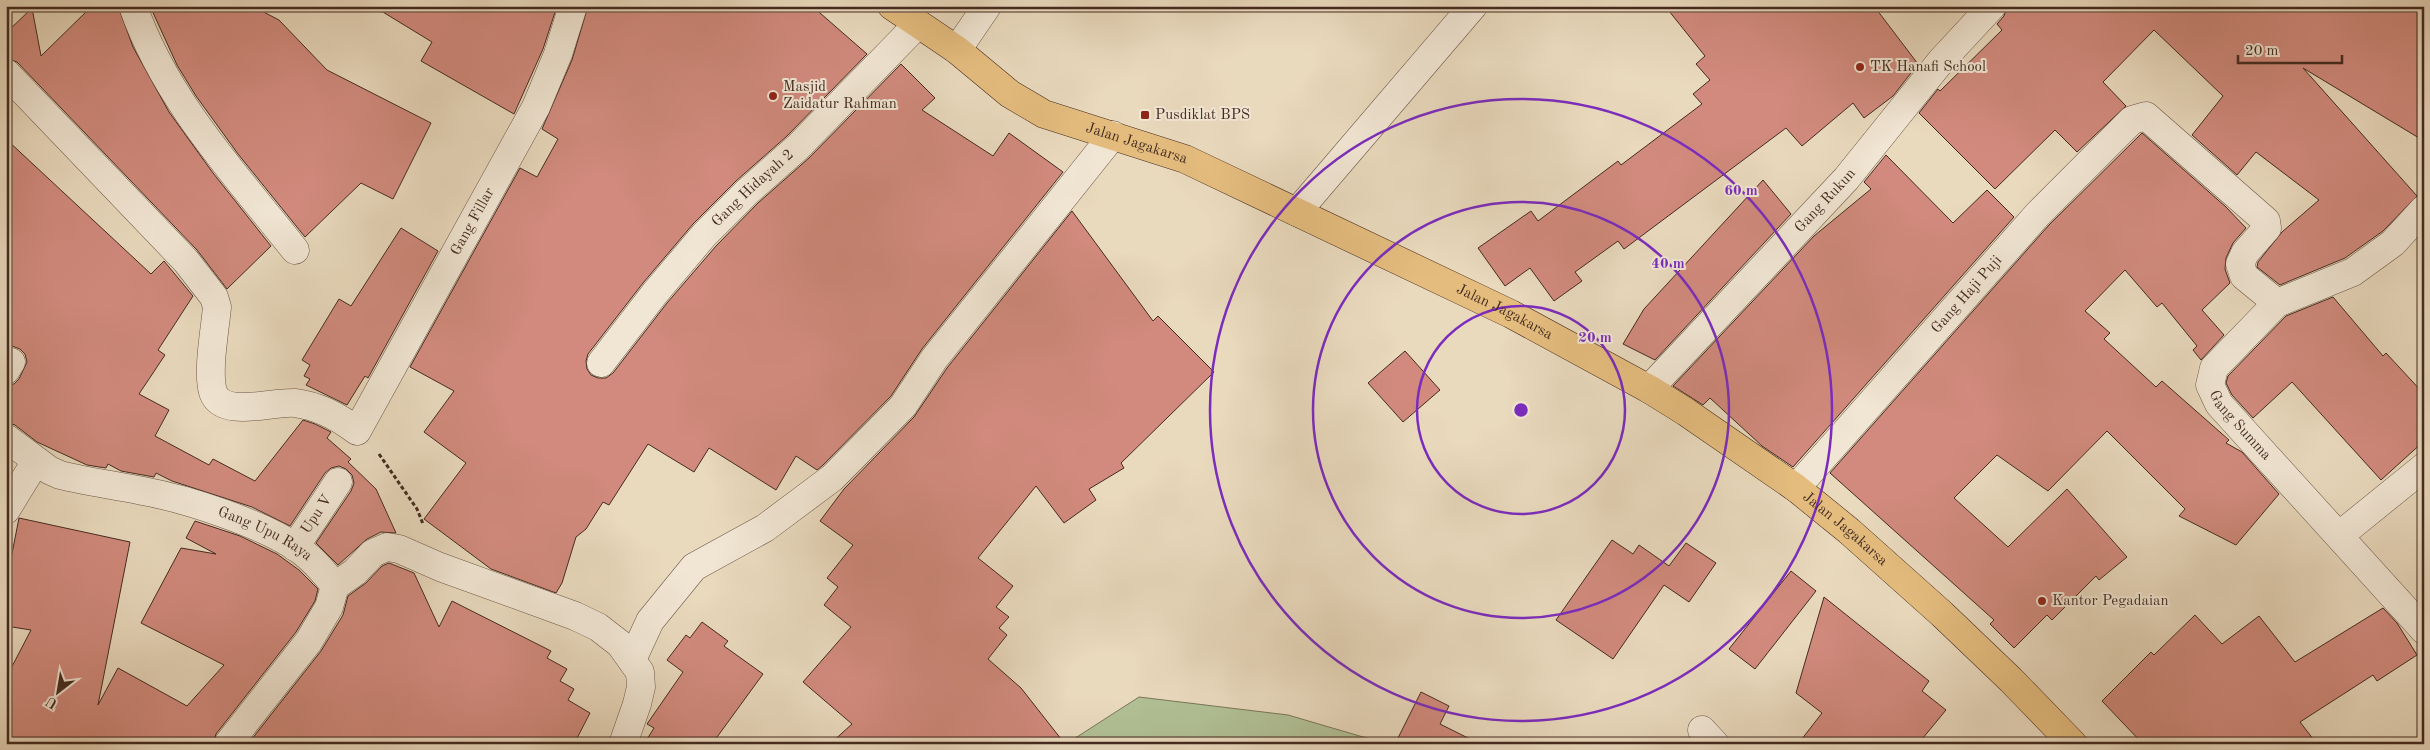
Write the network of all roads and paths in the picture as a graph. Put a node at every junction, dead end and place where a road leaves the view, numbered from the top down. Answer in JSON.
{"nodes":[{"id":1,"x":133,"y":6,"type":"edge"},
{"id":2,"x":573,"y":6,"type":"edge"},
{"id":3,"x":892,"y":6,"type":"edge"},
{"id":4,"x":987,"y":6,"type":"edge"},
{"id":5,"x":1473,"y":6,"type":"edge"},
{"id":6,"x":1992,"y":6,"type":"edge"},
{"id":7,"x":917,"y":25,"type":"junction"},
{"id":8,"x":957,"y":50,"type":"junction"},
{"id":9,"x":6,"y":73,"type":"edge"},
{"id":10,"x":1113,"y":135,"type":"junction"},
{"id":11,"x":2424,"y":209,"type":"edge"},
{"id":12,"x":1297,"y":212,"type":"junction"},
{"id":13,"x":296,"y":250,"type":"dead end"},
{"id":14,"x":2277,"y":303,"type":"junction"},
{"id":15,"x":601,"y":363,"type":"dead end"},
{"id":16,"x":1649,"y":389,"type":"junction"},
{"id":17,"x":357,"y":431,"type":"junction"},
{"id":18,"x":6,"y":438,"type":"edge"},
{"id":19,"x":36,"y":461,"type":"junction"},
{"id":20,"x":2424,"y":467,"type":"edge"},
{"id":21,"x":338,"y":482,"type":"dead end"},
{"id":22,"x":1796,"y":488,"type":"junction"},
{"id":23,"x":6,"y":510,"type":"edge"},
{"id":24,"x":2340,"y":535,"type":"junction"},
{"id":25,"x":295,"y":546,"type":"junction"},
{"id":26,"x":440,"y":567,"type":"junction"},
{"id":27,"x":335,"y":586,"type":"junction"},
{"id":28,"x":2424,"y":630,"type":"edge"},
{"id":29,"x":632,"y":660,"type":"junction"},
{"id":30,"x":228,"y":744,"type":"edge"},
{"id":31,"x":623,"y":744,"type":"edge"},
{"id":32,"x":2073,"y":744,"type":"edge"}],
"edges":[{"from":1,"to":13,"type":"street"},
{"from":2,"to":17,"type":"street","name":"Gang Fillar"},
{"from":3,"to":7,"type":"main road","name":"Jalan Jagakarsa"},
{"from":4,"to":8,"type":"street"},
{"from":5,"to":12,"type":"street"},
{"from":6,"to":16,"type":"street","name":"Gang Rukun"},
{"from":7,"to":8,"type":"main road","name":"Jalan Jagakarsa"},
{"from":7,"to":15,"type":"street","name":"Gang Hidayah 2"},
{"from":8,"to":10,"type":"main road","name":"Jalan Jagakarsa"},
{"from":9,"to":17,"type":"street"},
{"from":10,"to":12,"type":"main road","name":"Jalan Jagakarsa"},
{"from":10,"to":29,"type":"street"},
{"from":11,"to":14,"type":"street"},
{"from":12,"to":16,"type":"main road","name":"Jalan Jagakarsa"},
{"from":14,"to":22,"type":"street","name":"Gang Haji Puji"},
{"from":14,"to":24,"type":"street","name":"Gang Summa"},
{"from":16,"to":22,"type":"main road","name":"Jalan Jagakarsa"},
{"from":17,"to":26,"type":"path"},
{"from":18,"to":19,"type":"street","name":"Gang Upu Raya"},
{"from":19,"to":23,"type":"street"},
{"from":19,"to":25,"type":"street","name":"Gang Upu Raya"},
{"from":20,"to":24,"type":"street"},
{"from":21,"to":25,"type":"street","name":"Upu V"},
{"from":22,"to":32,"type":"main road","name":"Jalan Jagakarsa"},
{"from":24,"to":28,"type":"street","name":"Gang Summa"},
{"from":25,"to":27,"type":"street","name":"Gang Upu Raya"},
{"from":26,"to":27,"type":"street"},
{"from":26,"to":29,"type":"street"},
{"from":27,"to":30,"type":"street"},
{"from":29,"to":31,"type":"street"}]}
